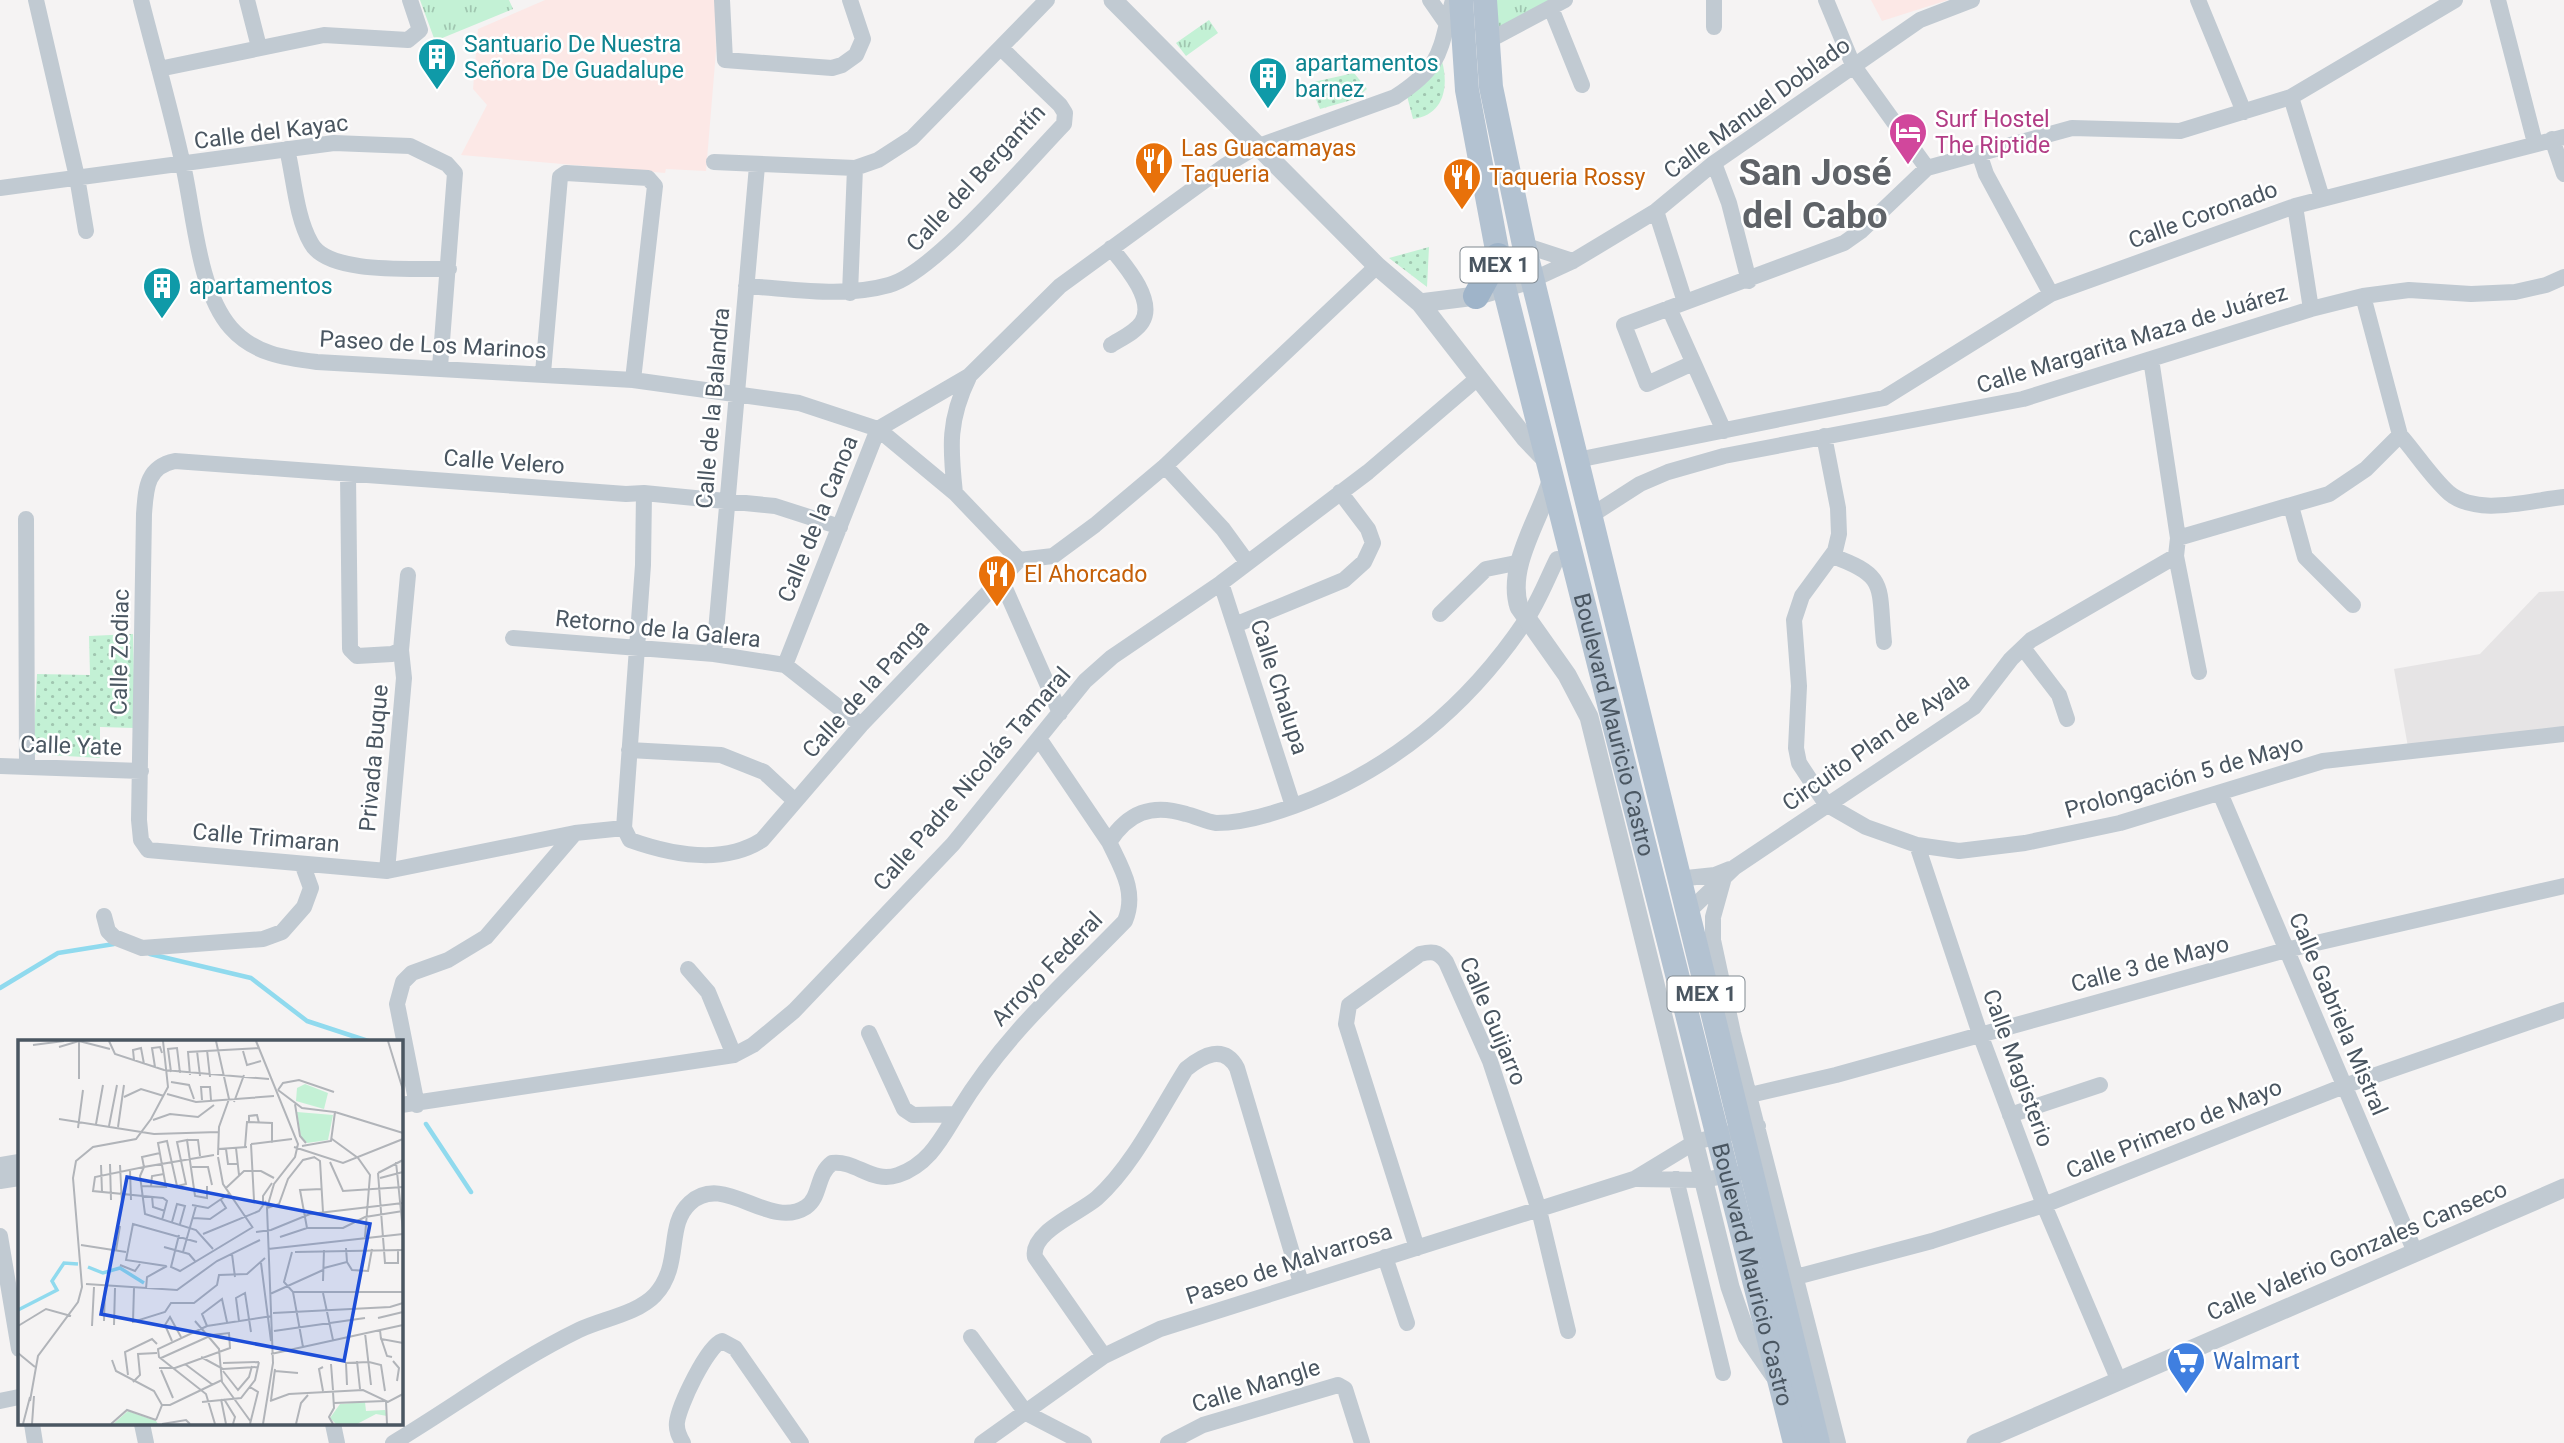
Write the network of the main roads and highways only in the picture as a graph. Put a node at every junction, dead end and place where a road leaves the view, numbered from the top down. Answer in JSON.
{"nodes":[{"id":1,"x":1461,"y":0,"type":"edge"},
{"id":2,"x":1485,"y":0,"type":"edge"},
{"id":3,"x":1498,"y":256,"type":"junction"},
{"id":4,"x":1476,"y":296,"type":"road end"},
{"id":5,"x":1628,"y":786,"type":"junction"},
{"id":6,"x":1618,"y":827,"type":"road end"},
{"id":7,"x":1727,"y":1134,"type":"junction"},
{"id":8,"x":1737,"y":1174,"type":"junction"},
{"id":9,"x":1795,"y":1443,"type":"edge"},
{"id":10,"x":1818,"y":1443,"type":"edge"}],
"edges":[{"from":1,"to":3,"type":"main road","name":"Boulevard Mauricio Castro","number":"MEX 1"},
{"from":2,"to":7,"type":"main road","name":"Boulevard Mauricio Castro","number":"MEX 1"},
{"from":3,"to":4,"type":"highway"},
{"from":3,"to":5,"type":"main road","name":"Boulevard Mauricio Castro","number":"MEX 1"},
{"from":5,"to":6,"type":"main road"},
{"from":5,"to":7,"type":"main road","name":"Boulevard Mauricio Castro","number":"MEX 1"},
{"from":7,"to":8,"type":"main road","name":"Boulevard Mauricio Castro","number":"MEX 1"},
{"from":8,"to":9,"type":"main road","name":"Boulevard Mauricio Castro","number":"MEX 1"},
{"from":8,"to":10,"type":"main road","name":"Boulevard Mauricio Castro","number":"MEX 1"}]}
